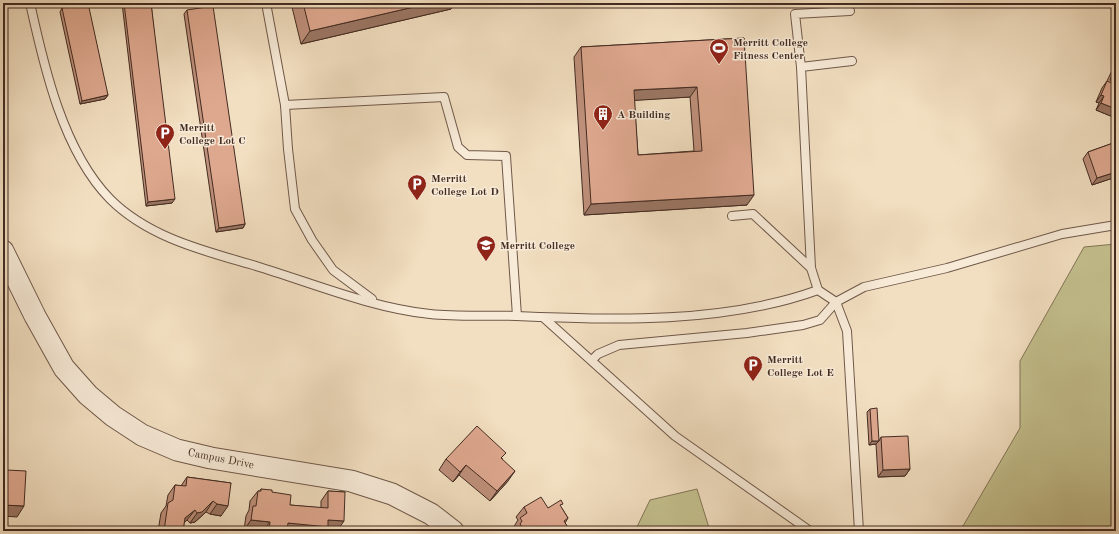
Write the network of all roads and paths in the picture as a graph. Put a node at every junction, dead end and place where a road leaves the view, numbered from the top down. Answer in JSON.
{"nodes":[{"id":1,"x":30,"y":3,"type":"edge"},
{"id":2,"x":266,"y":3,"type":"edge"},
{"id":3,"x":850,"y":12,"type":"dead end"},
{"id":4,"x":852,"y":61,"type":"dead end"},
{"id":5,"x":801,"y":67,"type":"junction"},
{"id":6,"x":285,"y":105,"type":"junction"},
{"id":7,"x":732,"y":216,"type":"dead end"},
{"id":8,"x":1116,"y":225,"type":"edge"},
{"id":9,"x":3,"y":251,"type":"edge"},
{"id":10,"x":811,"y":268,"type":"junction"},
{"id":11,"x":818,"y":290,"type":"junction"},
{"id":12,"x":836,"y":302,"type":"junction"},
{"id":13,"x":378,"y":304,"type":"junction"},
{"id":14,"x":517,"y":316,"type":"junction"},
{"id":15,"x":544,"y":318,"type":"junction"},
{"id":16,"x":592,"y":360,"type":"junction"},
{"id":17,"x":453,"y":531,"type":"edge"},
{"id":18,"x":810,"y":531,"type":"edge"},
{"id":19,"x":859,"y":531,"type":"edge"}],
"edges":[{"from":1,"to":13,"type":"lane"},
{"from":2,"to":6,"type":"lane"},
{"from":3,"to":5,"type":"lane"},
{"from":4,"to":5,"type":"lane"},
{"from":5,"to":10,"type":"lane"},
{"from":6,"to":13,"type":"lane"},
{"from":6,"to":14,"type":"lane"},
{"from":7,"to":10,"type":"lane"},
{"from":8,"to":12,"type":"lane"},
{"from":9,"to":17,"type":"street","name":"Campus Drive"},
{"from":10,"to":11,"type":"lane"},
{"from":11,"to":12,"type":"lane"},
{"from":11,"to":15,"type":"lane"},
{"from":12,"to":16,"type":"lane"},
{"from":12,"to":19,"type":"lane"},
{"from":13,"to":14,"type":"lane"},
{"from":14,"to":15,"type":"lane"},
{"from":15,"to":16,"type":"lane"},
{"from":16,"to":18,"type":"lane"}]}
